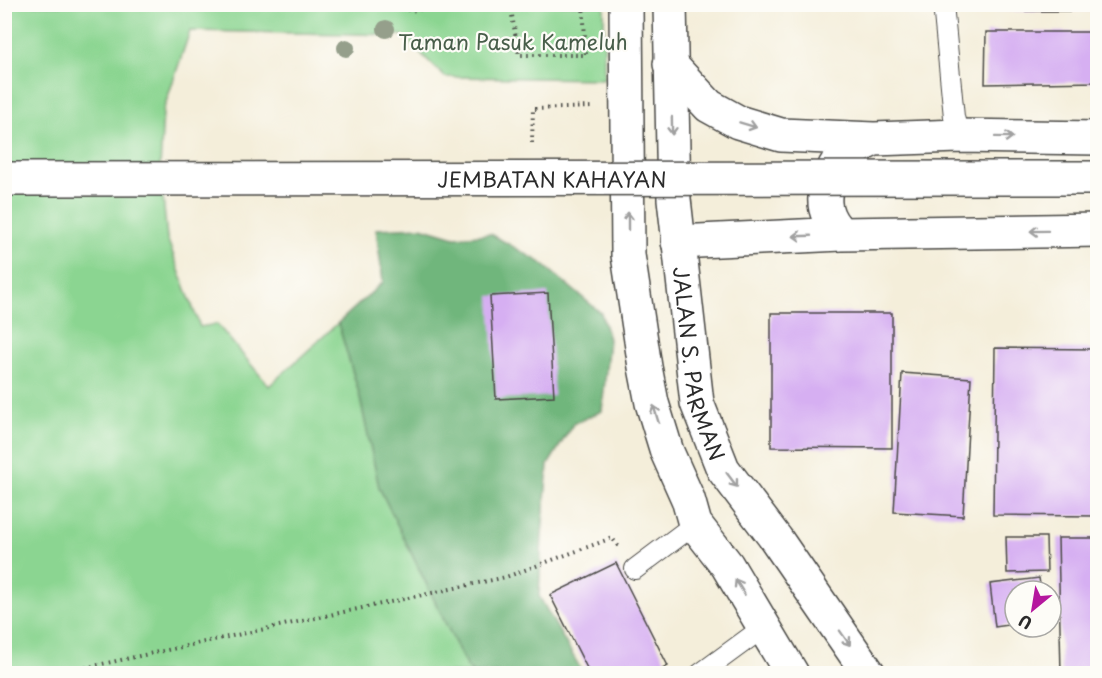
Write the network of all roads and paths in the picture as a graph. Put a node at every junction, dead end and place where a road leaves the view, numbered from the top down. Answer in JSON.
{"nodes":[{"id":1,"x":397,"y":4,"type":"edge"},
{"id":2,"x":424,"y":4,"type":"edge"},
{"id":3,"x":510,"y":4,"type":"edge"},
{"id":4,"x":583,"y":4,"type":"edge"},
{"id":5,"x":626,"y":4,"type":"edge"},
{"id":6,"x":670,"y":4,"type":"edge"},
{"id":7,"x":943,"y":4,"type":"edge"},
{"id":8,"x":670,"y":64,"type":"junction"},
{"id":9,"x":959,"y":136,"type":"junction"},
{"id":10,"x":1098,"y":138,"type":"edge"},
{"id":11,"x":874,"y":139,"type":"junction"},
{"id":12,"x":1098,"y":178,"type":"edge"},
{"id":13,"x":4,"y":179,"type":"edge"},
{"id":14,"x":1098,"y":230,"type":"edge"},
{"id":15,"x":841,"y":234,"type":"junction"},
{"id":16,"x":678,"y":242,"type":"junction"},
{"id":17,"x":695,"y":524,"type":"junction"},
{"id":18,"x":635,"y":569,"type":"joint"},
{"id":19,"x":764,"y":627,"type":"junction"},
{"id":20,"x":56,"y":674,"type":"edge"},
{"id":21,"x":700,"y":674,"type":"edge"},
{"id":22,"x":792,"y":674,"type":"edge"},
{"id":23,"x":869,"y":674,"type":"edge"}],
"edges":[{"from":1,"to":2,"type":"path"},
{"from":3,"to":4,"type":"path"},
{"from":17,"to":5,"type":"main road","one_way":true},
{"from":6,"to":8,"type":"main road","name":"JALAN S. PARMAN"},
{"from":7,"to":9,"type":"lane"},
{"from":8,"to":11,"type":"main road","one_way":true},
{"from":8,"to":16,"type":"main road","name":"JALAN S. PARMAN","one_way":true},
{"from":9,"to":10,"type":"main road","one_way":true},
{"from":9,"to":11,"type":"main road"},
{"from":11,"to":15,"type":"main road"},
{"from":12,"to":13,"type":"main road","name":"JEMBATAN KAHAYAN","bridge":true},
{"from":14,"to":15,"type":"main road","one_way":true},
{"from":15,"to":16,"type":"main road","one_way":true},
{"from":16,"to":23,"type":"main road","name":"JALAN S. PARMAN","one_way":true},
{"from":17,"to":18,"type":"lane"},
{"from":19,"to":17,"type":"main road","one_way":true},
{"from":18,"to":20,"type":"path"},
{"from":19,"to":21,"type":"lane"},
{"from":19,"to":22,"type":"main road"}]}
